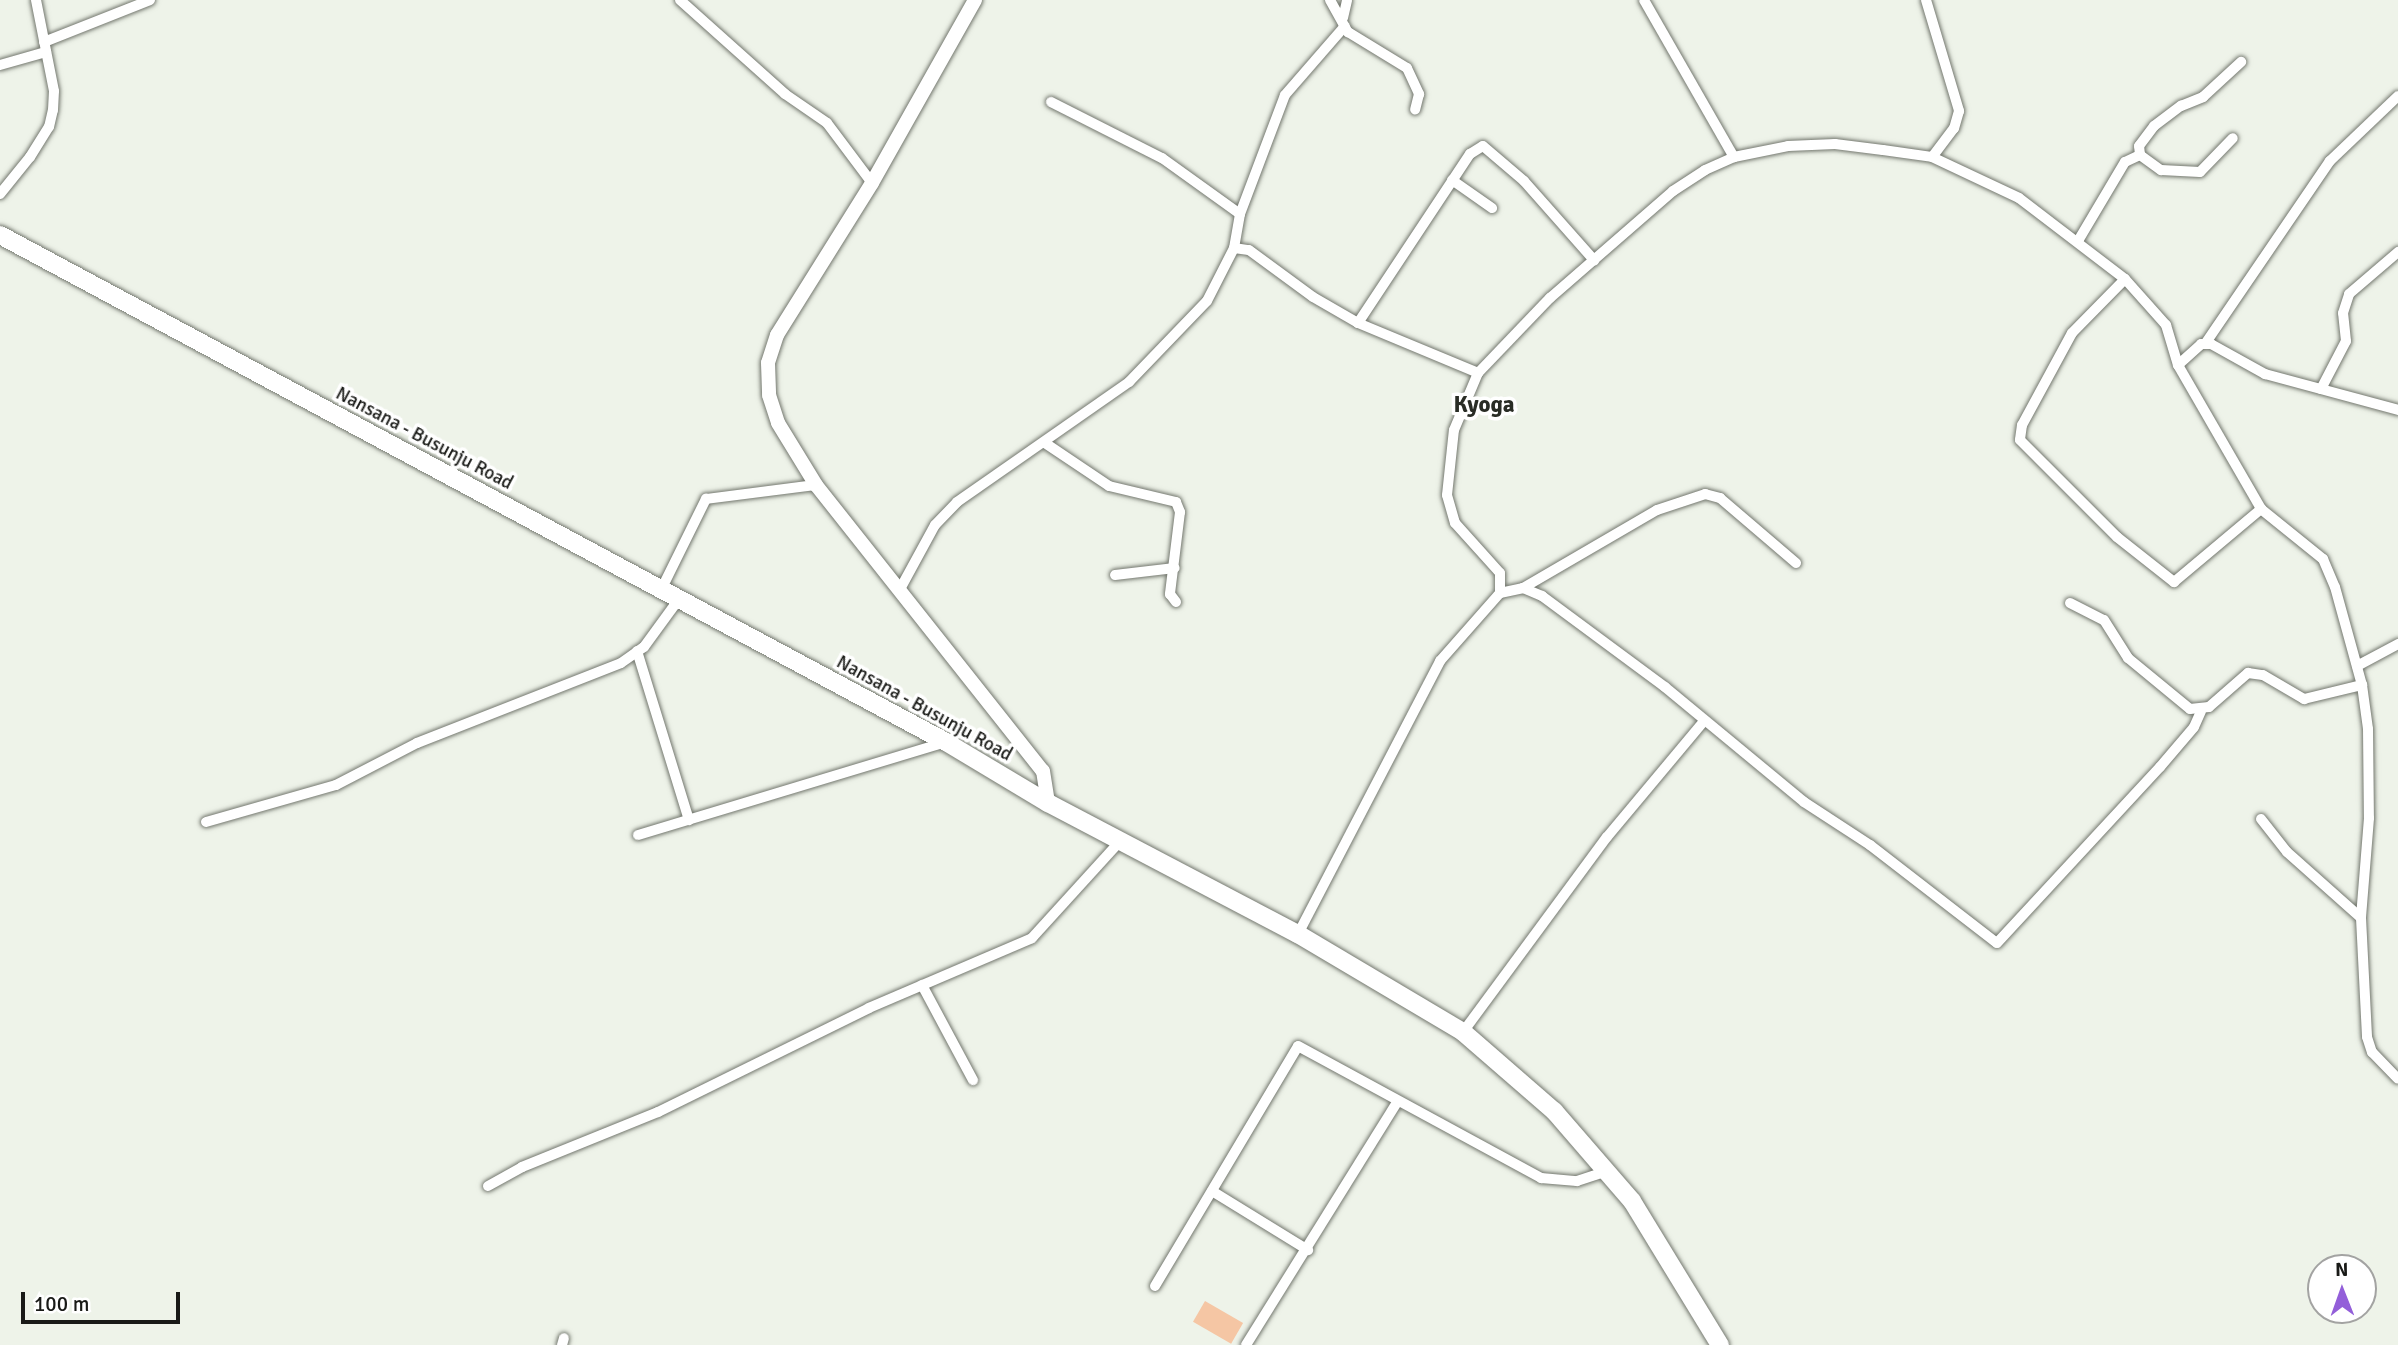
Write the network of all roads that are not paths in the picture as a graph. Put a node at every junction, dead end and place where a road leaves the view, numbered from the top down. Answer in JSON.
{"nodes":[{"id":1,"x":36,"y":0,"type":"edge"},
{"id":2,"x":150,"y":0,"type":"edge"},
{"id":3,"x":680,"y":0,"type":"edge"},
{"id":4,"x":975,"y":0,"type":"edge"},
{"id":5,"x":1330,"y":0,"type":"edge"},
{"id":6,"x":1347,"y":0,"type":"edge"},
{"id":7,"x":1644,"y":0,"type":"edge"},
{"id":8,"x":1926,"y":0,"type":"edge"},
{"id":9,"x":1344,"y":22,"type":"junction"},
{"id":10,"x":45,"y":47,"type":"junction"},
{"id":11,"x":2241,"y":62,"type":"dead end"},
{"id":12,"x":0,"y":65,"type":"edge"},
{"id":13,"x":2398,"y":96,"type":"edge"},
{"id":14,"x":1051,"y":102,"type":"dead end"},
{"id":15,"x":1415,"y":110,"type":"dead end"},
{"id":16,"x":2232,"y":138,"type":"dead end"},
{"id":17,"x":2140,"y":155,"type":"junction"},
{"id":18,"x":1734,"y":157,"type":"junction"},
{"id":19,"x":1932,"y":157,"type":"junction"},
{"id":20,"x":1452,"y":180,"type":"junction"},
{"id":21,"x":872,"y":183,"type":"junction"},
{"id":22,"x":0,"y":194,"type":"edge"},
{"id":23,"x":1492,"y":208,"type":"dead end"},
{"id":24,"x":1240,"y":214,"type":"junction"},
{"id":25,"x":0,"y":235,"type":"edge"},
{"id":26,"x":2078,"y":241,"type":"junction"},
{"id":27,"x":1234,"y":248,"type":"junction"},
{"id":28,"x":2398,"y":252,"type":"edge"},
{"id":29,"x":1594,"y":260,"type":"junction"},
{"id":30,"x":2125,"y":279,"type":"junction"},
{"id":31,"x":1358,"y":323,"type":"junction"},
{"id":32,"x":2204,"y":344,"type":"junction"},
{"id":33,"x":2178,"y":365,"type":"junction"},
{"id":34,"x":1478,"y":373,"type":"junction"},
{"id":35,"x":2321,"y":389,"type":"junction"},
{"id":36,"x":2398,"y":410,"type":"edge"},
{"id":37,"x":1045,"y":443,"type":"junction"},
{"id":38,"x":816,"y":485,"type":"junction"},
{"id":39,"x":2261,"y":509,"type":"junction"},
{"id":40,"x":1796,"y":563,"type":"dead end"},
{"id":41,"x":1175,"y":568,"type":"junction"},
{"id":42,"x":1115,"y":575,"type":"dead end"},
{"id":43,"x":1522,"y":588,"type":"junction"},
{"id":44,"x":661,"y":590,"type":"junction"},
{"id":45,"x":899,"y":590,"type":"junction"},
{"id":46,"x":1500,"y":593,"type":"junction"},
{"id":47,"x":679,"y":600,"type":"junction"},
{"id":48,"x":1176,"y":602,"type":"dead end"},
{"id":49,"x":2070,"y":603,"type":"dead end"},
{"id":50,"x":2398,"y":644,"type":"edge"},
{"id":51,"x":637,"y":652,"type":"junction"},
{"id":52,"x":2357,"y":666,"type":"junction"},
{"id":53,"x":2362,"y":685,"type":"junction"},
{"id":54,"x":2201,"y":710,"type":"junction"},
{"id":55,"x":1703,"y":722,"type":"junction"},
{"id":56,"x":946,"y":742,"type":"junction"},
{"id":57,"x":1048,"y":803,"type":"junction"},
{"id":58,"x":2260,"y":819,"type":"dead end"},
{"id":59,"x":689,"y":820,"type":"junction"},
{"id":60,"x":206,"y":822,"type":"dead end"},
{"id":61,"x":638,"y":835,"type":"dead end"},
{"id":62,"x":1122,"y":839,"type":"junction"},
{"id":63,"x":2361,"y":918,"type":"junction"},
{"id":64,"x":1298,"y":933,"type":"junction"},
{"id":65,"x":922,"y":985,"type":"junction"},
{"id":66,"x":1463,"y":1032,"type":"junction"},
{"id":67,"x":2398,"y":1079,"type":"edge"},
{"id":68,"x":973,"y":1080,"type":"dead end"},
{"id":69,"x":1397,"y":1102,"type":"junction"},
{"id":70,"x":1607,"y":1171,"type":"junction"},
{"id":71,"x":488,"y":1186,"type":"dead end"},
{"id":72,"x":1212,"y":1191,"type":"junction"},
{"id":73,"x":1308,"y":1250,"type":"junction"},
{"id":74,"x":1155,"y":1286,"type":"dead end"},
{"id":75,"x":1246,"y":1345,"type":"edge"},
{"id":76,"x":1720,"y":1345,"type":"edge"}],
"edges":[{"from":1,"to":10,"type":"street"},
{"from":2,"to":10,"type":"street"},
{"from":3,"to":21,"type":"street"},
{"from":4,"to":21,"type":"street"},
{"from":5,"to":9,"type":"street"},
{"from":6,"to":9,"type":"street"},
{"from":7,"to":18,"type":"street"},
{"from":8,"to":19,"type":"street"},
{"from":9,"to":15,"type":"street"},
{"from":9,"to":24,"type":"street"},
{"from":10,"to":12,"type":"street"},
{"from":10,"to":22,"type":"street"},
{"from":11,"to":17,"type":"street"},
{"from":13,"to":32,"type":"street"},
{"from":14,"to":24,"type":"street"},
{"from":16,"to":17,"type":"street"},
{"from":17,"to":26,"type":"street"},
{"from":18,"to":19,"type":"street"},
{"from":18,"to":29,"type":"street"},
{"from":19,"to":26,"type":"street"},
{"from":20,"to":23,"type":"street"},
{"from":20,"to":29,"type":"street"},
{"from":20,"to":31,"type":"street"},
{"from":21,"to":38,"type":"street"},
{"from":24,"to":27,"type":"street"},
{"from":25,"to":44,"type":"main road","name":"Nansana - Busunju Road"},
{"from":26,"to":30,"type":"street"},
{"from":27,"to":31,"type":"street"},
{"from":27,"to":37,"type":"street"},
{"from":28,"to":35,"type":"street"},
{"from":29,"to":34,"type":"street"},
{"from":30,"to":33,"type":"street"},
{"from":30,"to":39,"type":"street"},
{"from":31,"to":34,"type":"street"},
{"from":32,"to":33,"type":"street"},
{"from":32,"to":35,"type":"street"},
{"from":33,"to":39,"type":"street"},
{"from":34,"to":46,"type":"street"},
{"from":35,"to":36,"type":"street"},
{"from":37,"to":41,"type":"street"},
{"from":37,"to":45,"type":"street"},
{"from":38,"to":44,"type":"street"},
{"from":38,"to":45,"type":"street"},
{"from":39,"to":52,"type":"street"},
{"from":40,"to":43,"type":"street"},
{"from":41,"to":42,"type":"street"},
{"from":41,"to":48,"type":"street"},
{"from":43,"to":46,"type":"street"},
{"from":43,"to":55,"type":"street"},
{"from":44,"to":47,"type":"main road","name":"Nansana - Busunju Road"},
{"from":45,"to":57,"type":"street"},
{"from":46,"to":64,"type":"street"},
{"from":47,"to":51,"type":"street"},
{"from":47,"to":56,"type":"main road","name":"Nansana - Busunju Road"},
{"from":49,"to":54,"type":"street"},
{"from":50,"to":52,"type":"street"},
{"from":51,"to":59,"type":"street"},
{"from":51,"to":60,"type":"street"},
{"from":52,"to":53,"type":"street"},
{"from":53,"to":54,"type":"street"},
{"from":53,"to":63,"type":"street"},
{"from":54,"to":55,"type":"street"},
{"from":55,"to":66,"type":"street"},
{"from":56,"to":57,"type":"main road","name":"Nansana - Busunju Road"},
{"from":56,"to":59,"type":"street"},
{"from":57,"to":62,"type":"main road","name":"Nansana - Busunju Road"},
{"from":58,"to":63,"type":"street"},
{"from":59,"to":61,"type":"street"},
{"from":62,"to":64,"type":"main road","name":"Nansana - Busunju Road"},
{"from":62,"to":65,"type":"street"},
{"from":63,"to":67,"type":"street"},
{"from":64,"to":66,"type":"main road","name":"Nansana - Busunju Road"},
{"from":65,"to":68,"type":"street"},
{"from":65,"to":71,"type":"street"},
{"from":66,"to":70,"type":"main road","name":"Nansana - Busunju Road"},
{"from":69,"to":70,"type":"street"},
{"from":69,"to":72,"type":"street"},
{"from":69,"to":73,"type":"street"},
{"from":70,"to":76,"type":"main road","name":"Nansana - Busunju Road"},
{"from":72,"to":73,"type":"street"},
{"from":72,"to":74,"type":"street"},
{"from":73,"to":75,"type":"street"}]}
